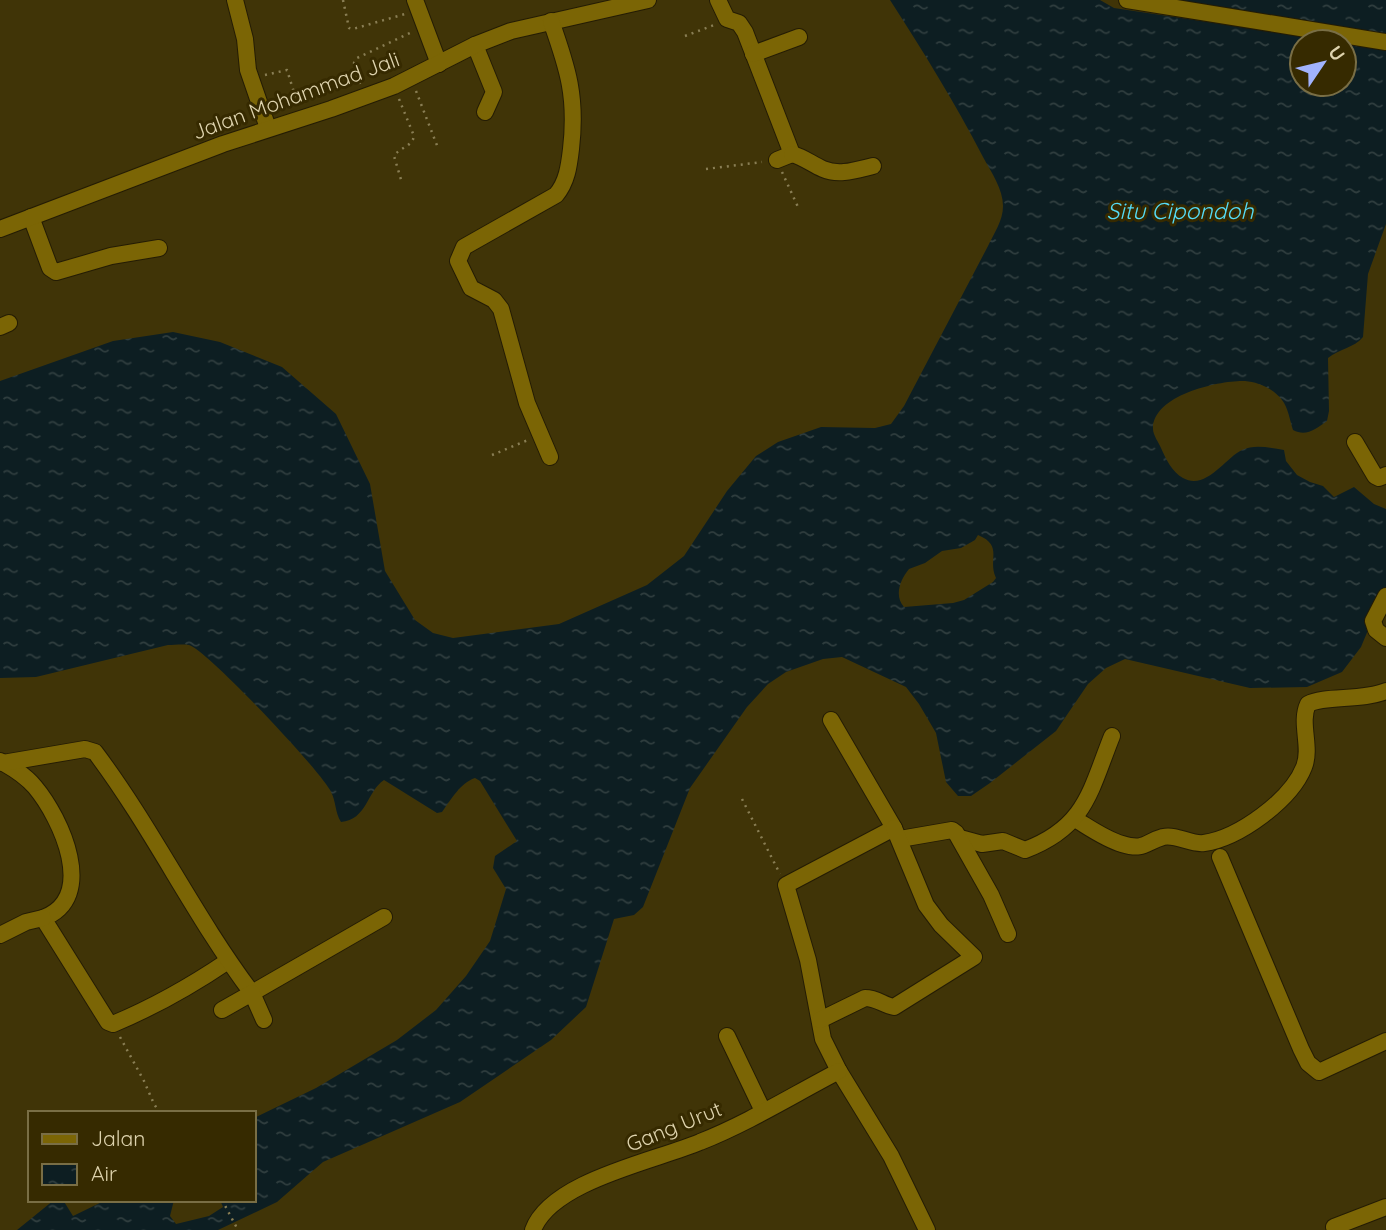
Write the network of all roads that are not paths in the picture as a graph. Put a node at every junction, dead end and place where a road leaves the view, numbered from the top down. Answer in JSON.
{"nodes":[{"id":1,"x":235,"y":0,"type":"edge"},
{"id":2,"x":648,"y":0,"type":"edge"},
{"id":3,"x":718,"y":0,"type":"edge"},
{"id":4,"x":1126,"y":0,"type":"edge"},
{"id":5,"x":417,"y":5,"type":"edge"},
{"id":6,"x":551,"y":22,"type":"junction"},
{"id":7,"x":799,"y":37,"type":"dead end"},
{"id":8,"x":1386,"y":42,"type":"edge"},
{"id":9,"x":475,"y":45,"type":"junction"},
{"id":10,"x":752,"y":54,"type":"junction"},
{"id":11,"x":439,"y":64,"type":"junction"},
{"id":12,"x":485,"y":112,"type":"dead end"},
{"id":13,"x":268,"y":128,"type":"junction"},
{"id":14,"x":873,"y":166,"type":"dead end"},
{"id":15,"x":31,"y":217,"type":"junction"},
{"id":16,"x":0,"y":229,"type":"edge"},
{"id":17,"x":159,"y":248,"type":"dead end"},
{"id":18,"x":1355,"y":442,"type":"dead end"},
{"id":19,"x":550,"y":457,"type":"dead end"},
{"id":20,"x":1386,"y":475,"type":"edge"},
{"id":21,"x":1386,"y":596,"type":"edge"},
{"id":22,"x":1386,"y":638,"type":"edge"},
{"id":23,"x":1386,"y":691,"type":"edge"},
{"id":24,"x":831,"y":720,"type":"dead end"},
{"id":25,"x":1112,"y":736,"type":"dead end"},
{"id":26,"x":1,"y":762,"type":"edge"},
{"id":27,"x":1075,"y":819,"type":"junction"},
{"id":28,"x":897,"y":833,"type":"junction"},
{"id":29,"x":960,"y":838,"type":"junction"},
{"id":30,"x":1220,"y":857,"type":"dead end"},
{"id":31,"x":384,"y":917,"type":"dead end"},
{"id":32,"x":43,"y":918,"type":"junction"},
{"id":33,"x":1008,"y":934,"type":"dead end"},
{"id":34,"x":0,"y":935,"type":"edge"},
{"id":35,"x":228,"y":961,"type":"junction"},
{"id":36,"x":252,"y":993,"type":"junction"},
{"id":37,"x":222,"y":1010,"type":"dead end"},
{"id":38,"x":264,"y":1020,"type":"dead end"},
{"id":39,"x":820,"y":1020,"type":"junction"},
{"id":40,"x":727,"y":1036,"type":"dead end"},
{"id":41,"x":1386,"y":1041,"type":"edge"},
{"id":42,"x":839,"y":1071,"type":"junction"},
{"id":43,"x":763,"y":1111,"type":"junction"},
{"id":44,"x":1386,"y":1207,"type":"edge"},
{"id":45,"x":1334,"y":1227,"type":"dead end"},
{"id":46,"x":533,"y":1230,"type":"edge"},
{"id":47,"x":927,"y":1230,"type":"edge"}],
"edges":[{"from":1,"to":13,"type":"street"},
{"from":2,"to":6,"type":"street","name":"Jalan Mohammad Jali"},
{"from":3,"to":10,"type":"street"},
{"from":4,"to":8,"type":"street"},
{"from":5,"to":11,"type":"street"},
{"from":6,"to":9,"type":"street","name":"Jalan Mohammad Jali"},
{"from":6,"to":19,"type":"street"},
{"from":7,"to":10,"type":"street"},
{"from":9,"to":11,"type":"street","name":"Jalan Mohammad Jali"},
{"from":9,"to":12,"type":"street"},
{"from":10,"to":14,"type":"street"},
{"from":11,"to":13,"type":"street","name":"Jalan Mohammad Jali"},
{"from":13,"to":15,"type":"street","name":"Jalan Mohammad Jali"},
{"from":15,"to":16,"type":"street","name":"Jalan Mohammad Jali"},
{"from":15,"to":17,"type":"street"},
{"from":18,"to":20,"type":"street"},
{"from":21,"to":22,"type":"street"},
{"from":23,"to":27,"type":"street"},
{"from":24,"to":28,"type":"street"},
{"from":25,"to":27,"type":"street"},
{"from":26,"to":32,"type":"street"},
{"from":26,"to":35,"type":"street"},
{"from":27,"to":29,"type":"street"},
{"from":28,"to":29,"type":"street"},
{"from":28,"to":39,"type":"street"},
{"from":28,"to":39,"type":"street"},
{"from":29,"to":33,"type":"street"},
{"from":30,"to":41,"type":"street"},
{"from":31,"to":36,"type":"street"},
{"from":32,"to":34,"type":"street"},
{"from":32,"to":35,"type":"street"},
{"from":35,"to":36,"type":"street"},
{"from":36,"to":37,"type":"street"},
{"from":36,"to":38,"type":"street"},
{"from":39,"to":42,"type":"street"},
{"from":40,"to":43,"type":"street"},
{"from":42,"to":43,"type":"street","name":"Gang Urut"},
{"from":42,"to":47,"type":"street"},
{"from":43,"to":46,"type":"street","name":"Gang Urut"},
{"from":44,"to":45,"type":"street"}]}
